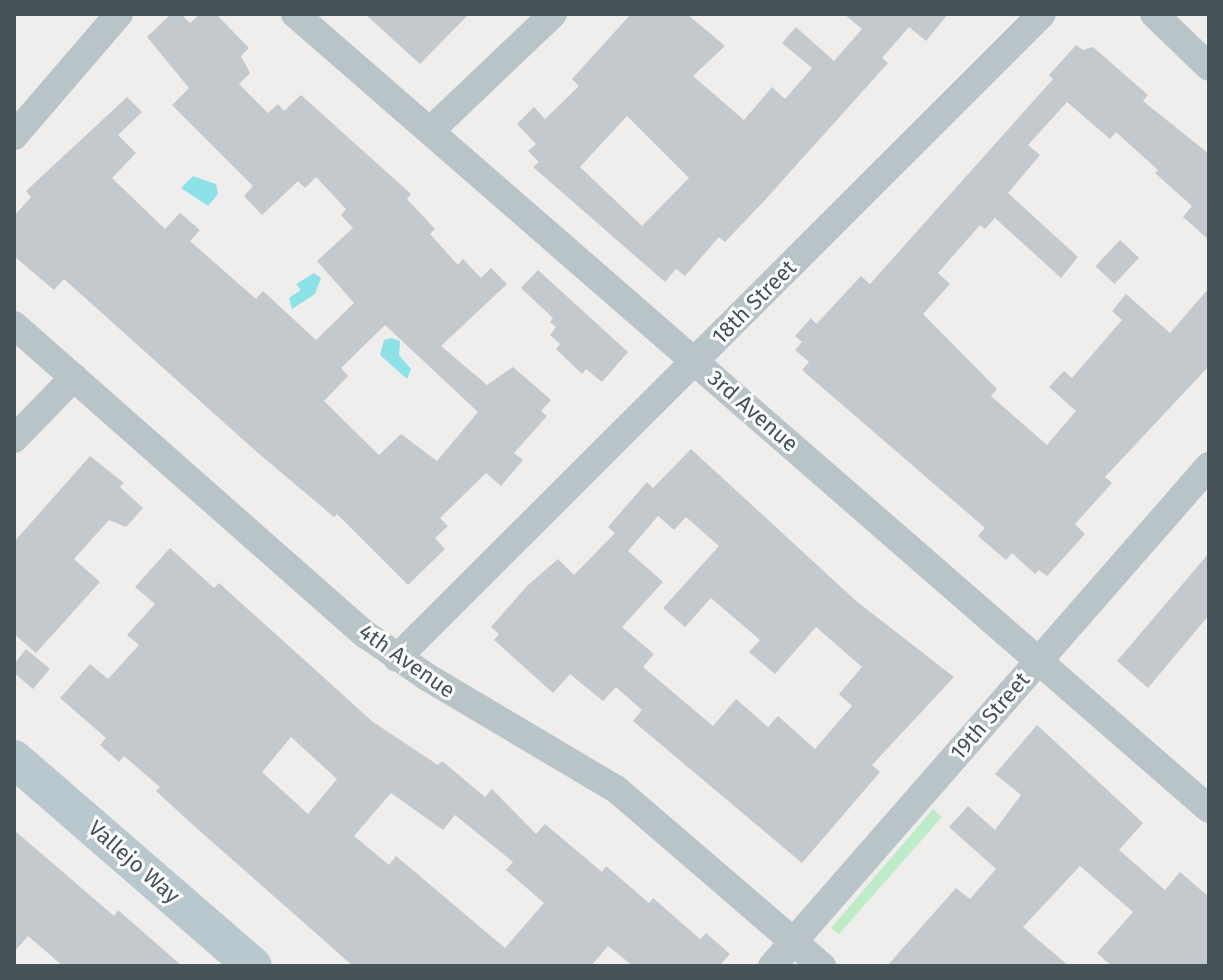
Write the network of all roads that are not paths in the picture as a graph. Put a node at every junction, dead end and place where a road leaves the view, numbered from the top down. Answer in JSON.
{"nodes":[{"id":1,"x":119,"y":14,"type":"edge"},
{"id":2,"x":295,"y":14,"type":"edge"},
{"id":3,"x":553,"y":14,"type":"edge"},
{"id":4,"x":1042,"y":14,"type":"edge"},
{"id":5,"x":1154,"y":14,"type":"edge"},
{"id":6,"x":1209,"y":67,"type":"edge"},
{"id":7,"x":430,"y":131,"type":"junction"},
{"id":8,"x":14,"y":136,"type":"edge"},
{"id":9,"x":14,"y":325,"type":"edge"},
{"id":10,"x":695,"y":361,"type":"junction"},
{"id":11,"x":74,"y":377,"type":"junction"},
{"id":12,"x":14,"y":439,"type":"edge"},
{"id":13,"x":1209,"y":466,"type":"edge"},
{"id":14,"x":397,"y":658,"type":"junction"},
{"id":15,"x":1039,"y":660,"type":"junction"},
{"id":16,"x":14,"y":759,"type":"edge"},
{"id":17,"x":1209,"y":809,"type":"edge"},
{"id":18,"x":794,"y":941,"type":"junction"},
{"id":19,"x":253,"y":966,"type":"edge"},
{"id":20,"x":772,"y":966,"type":"edge"},
{"id":21,"x":822,"y":966,"type":"edge"}],
"edges":[{"from":1,"to":8,"type":"street"},
{"from":2,"to":7,"type":"street","name":"3rd Avenue"},
{"from":3,"to":7,"type":"street"},
{"from":4,"to":10,"type":"street","name":"18th Street"},
{"from":5,"to":6,"type":"street"},
{"from":7,"to":10,"type":"street","name":"3rd Avenue"},
{"from":9,"to":11,"type":"street","name":"4th Avenue"},
{"from":10,"to":14,"type":"street","name":"18th Street"},
{"from":10,"to":15,"type":"street","name":"3rd Avenue"},
{"from":11,"to":12,"type":"street"},
{"from":11,"to":14,"type":"street","name":"4th Avenue"},
{"from":13,"to":15,"type":"street","name":"19th Street"},
{"from":14,"to":18,"type":"street","name":"4th Avenue"},
{"from":15,"to":17,"type":"street","name":"3rd Avenue"},
{"from":15,"to":18,"type":"street","name":"19th Street"},
{"from":16,"to":19,"type":"street","name":"Vallejo Way"},
{"from":18,"to":20,"type":"street","name":"19th Street"},
{"from":18,"to":21,"type":"street","name":"4th Avenue"}]}
